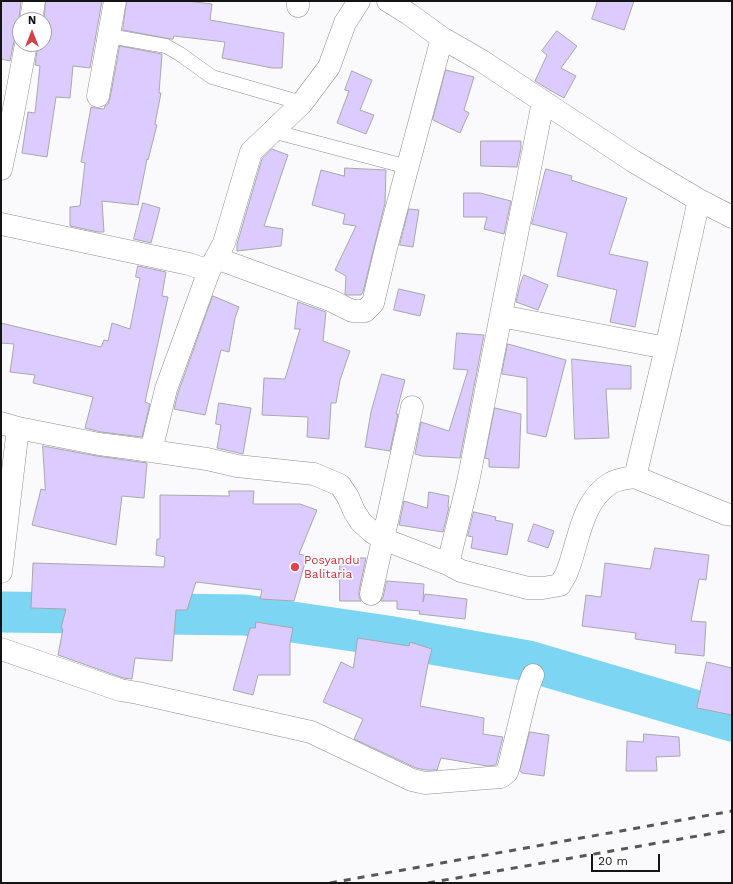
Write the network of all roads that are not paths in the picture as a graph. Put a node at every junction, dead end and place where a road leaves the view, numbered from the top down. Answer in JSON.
{"nodes":[{"id":1,"x":34,"y":1,"type":"edge"},
{"id":2,"x":115,"y":1,"type":"edge"},
{"id":3,"x":359,"y":1,"type":"edge"},
{"id":4,"x":388,"y":1,"type":"edge"},
{"id":5,"x":32,"y":12,"type":"edge"},
{"id":6,"x":109,"y":36,"type":"junction"},
{"id":7,"x":442,"y":38,"type":"junction"},
{"id":8,"x":25,"y":52,"type":"edge"},
{"id":9,"x":98,"y":96,"type":"dead end"},
{"id":10,"x":543,"y":102,"type":"junction"},
{"id":11,"x":302,"y":103,"type":"junction"},
{"id":12,"x":272,"y":131,"type":"junction"},
{"id":13,"x":408,"y":167,"type":"junction"},
{"id":14,"x":1,"y":169,"type":"edge"},
{"id":15,"x":699,"y":200,"type":"junction"},
{"id":16,"x":732,"y":217,"type":"edge"},
{"id":17,"x":1,"y":224,"type":"edge"},
{"id":18,"x":212,"y":264,"type":"junction"},
{"id":19,"x":501,"y":316,"type":"junction"},
{"id":20,"x":666,"y":348,"type":"junction"},
{"id":21,"x":412,"y":407,"type":"dead end"},
{"id":22,"x":10,"y":425,"type":"edge"},
{"id":23,"x":151,"y":451,"type":"junction"},
{"id":24,"x":635,"y":477,"type":"junction"},
{"id":25,"x":732,"y":515,"type":"edge"},
{"id":26,"x":383,"y":539,"type":"junction"},
{"id":27,"x":448,"y":564,"type":"junction"},
{"id":28,"x":1,"y":572,"type":"edge"},
{"id":29,"x":371,"y":594,"type":"dead end"},
{"id":30,"x":1,"y":649,"type":"edge"},
{"id":31,"x":533,"y":675,"type":"dead end"}],
"edges":[{"from":1,"to":5,"type":"street"},
{"from":2,"to":6,"type":"street"},
{"from":3,"to":11,"type":"street"},
{"from":4,"to":7,"type":"street"},
{"from":6,"to":9,"type":"street"},
{"from":6,"to":11,"type":"lane"},
{"from":7,"to":10,"type":"street"},
{"from":7,"to":13,"type":"street"},
{"from":8,"to":14,"type":"street"},
{"from":10,"to":15,"type":"street"},
{"from":10,"to":19,"type":"street"},
{"from":11,"to":12,"type":"street"},
{"from":12,"to":13,"type":"lane"},
{"from":12,"to":18,"type":"street"},
{"from":13,"to":18,"type":"street"},
{"from":15,"to":16,"type":"street"},
{"from":15,"to":20,"type":"street"},
{"from":17,"to":18,"type":"street"},
{"from":18,"to":23,"type":"street"},
{"from":19,"to":20,"type":"street"},
{"from":19,"to":27,"type":"street"},
{"from":20,"to":24,"type":"street"},
{"from":21,"to":26,"type":"street"},
{"from":22,"to":23,"type":"street"},
{"from":22,"to":28,"type":"street"},
{"from":23,"to":26,"type":"street"},
{"from":24,"to":25,"type":"street"},
{"from":24,"to":27,"type":"street"},
{"from":26,"to":27,"type":"street"},
{"from":26,"to":29,"type":"street"},
{"from":30,"to":31,"type":"street"}]}
